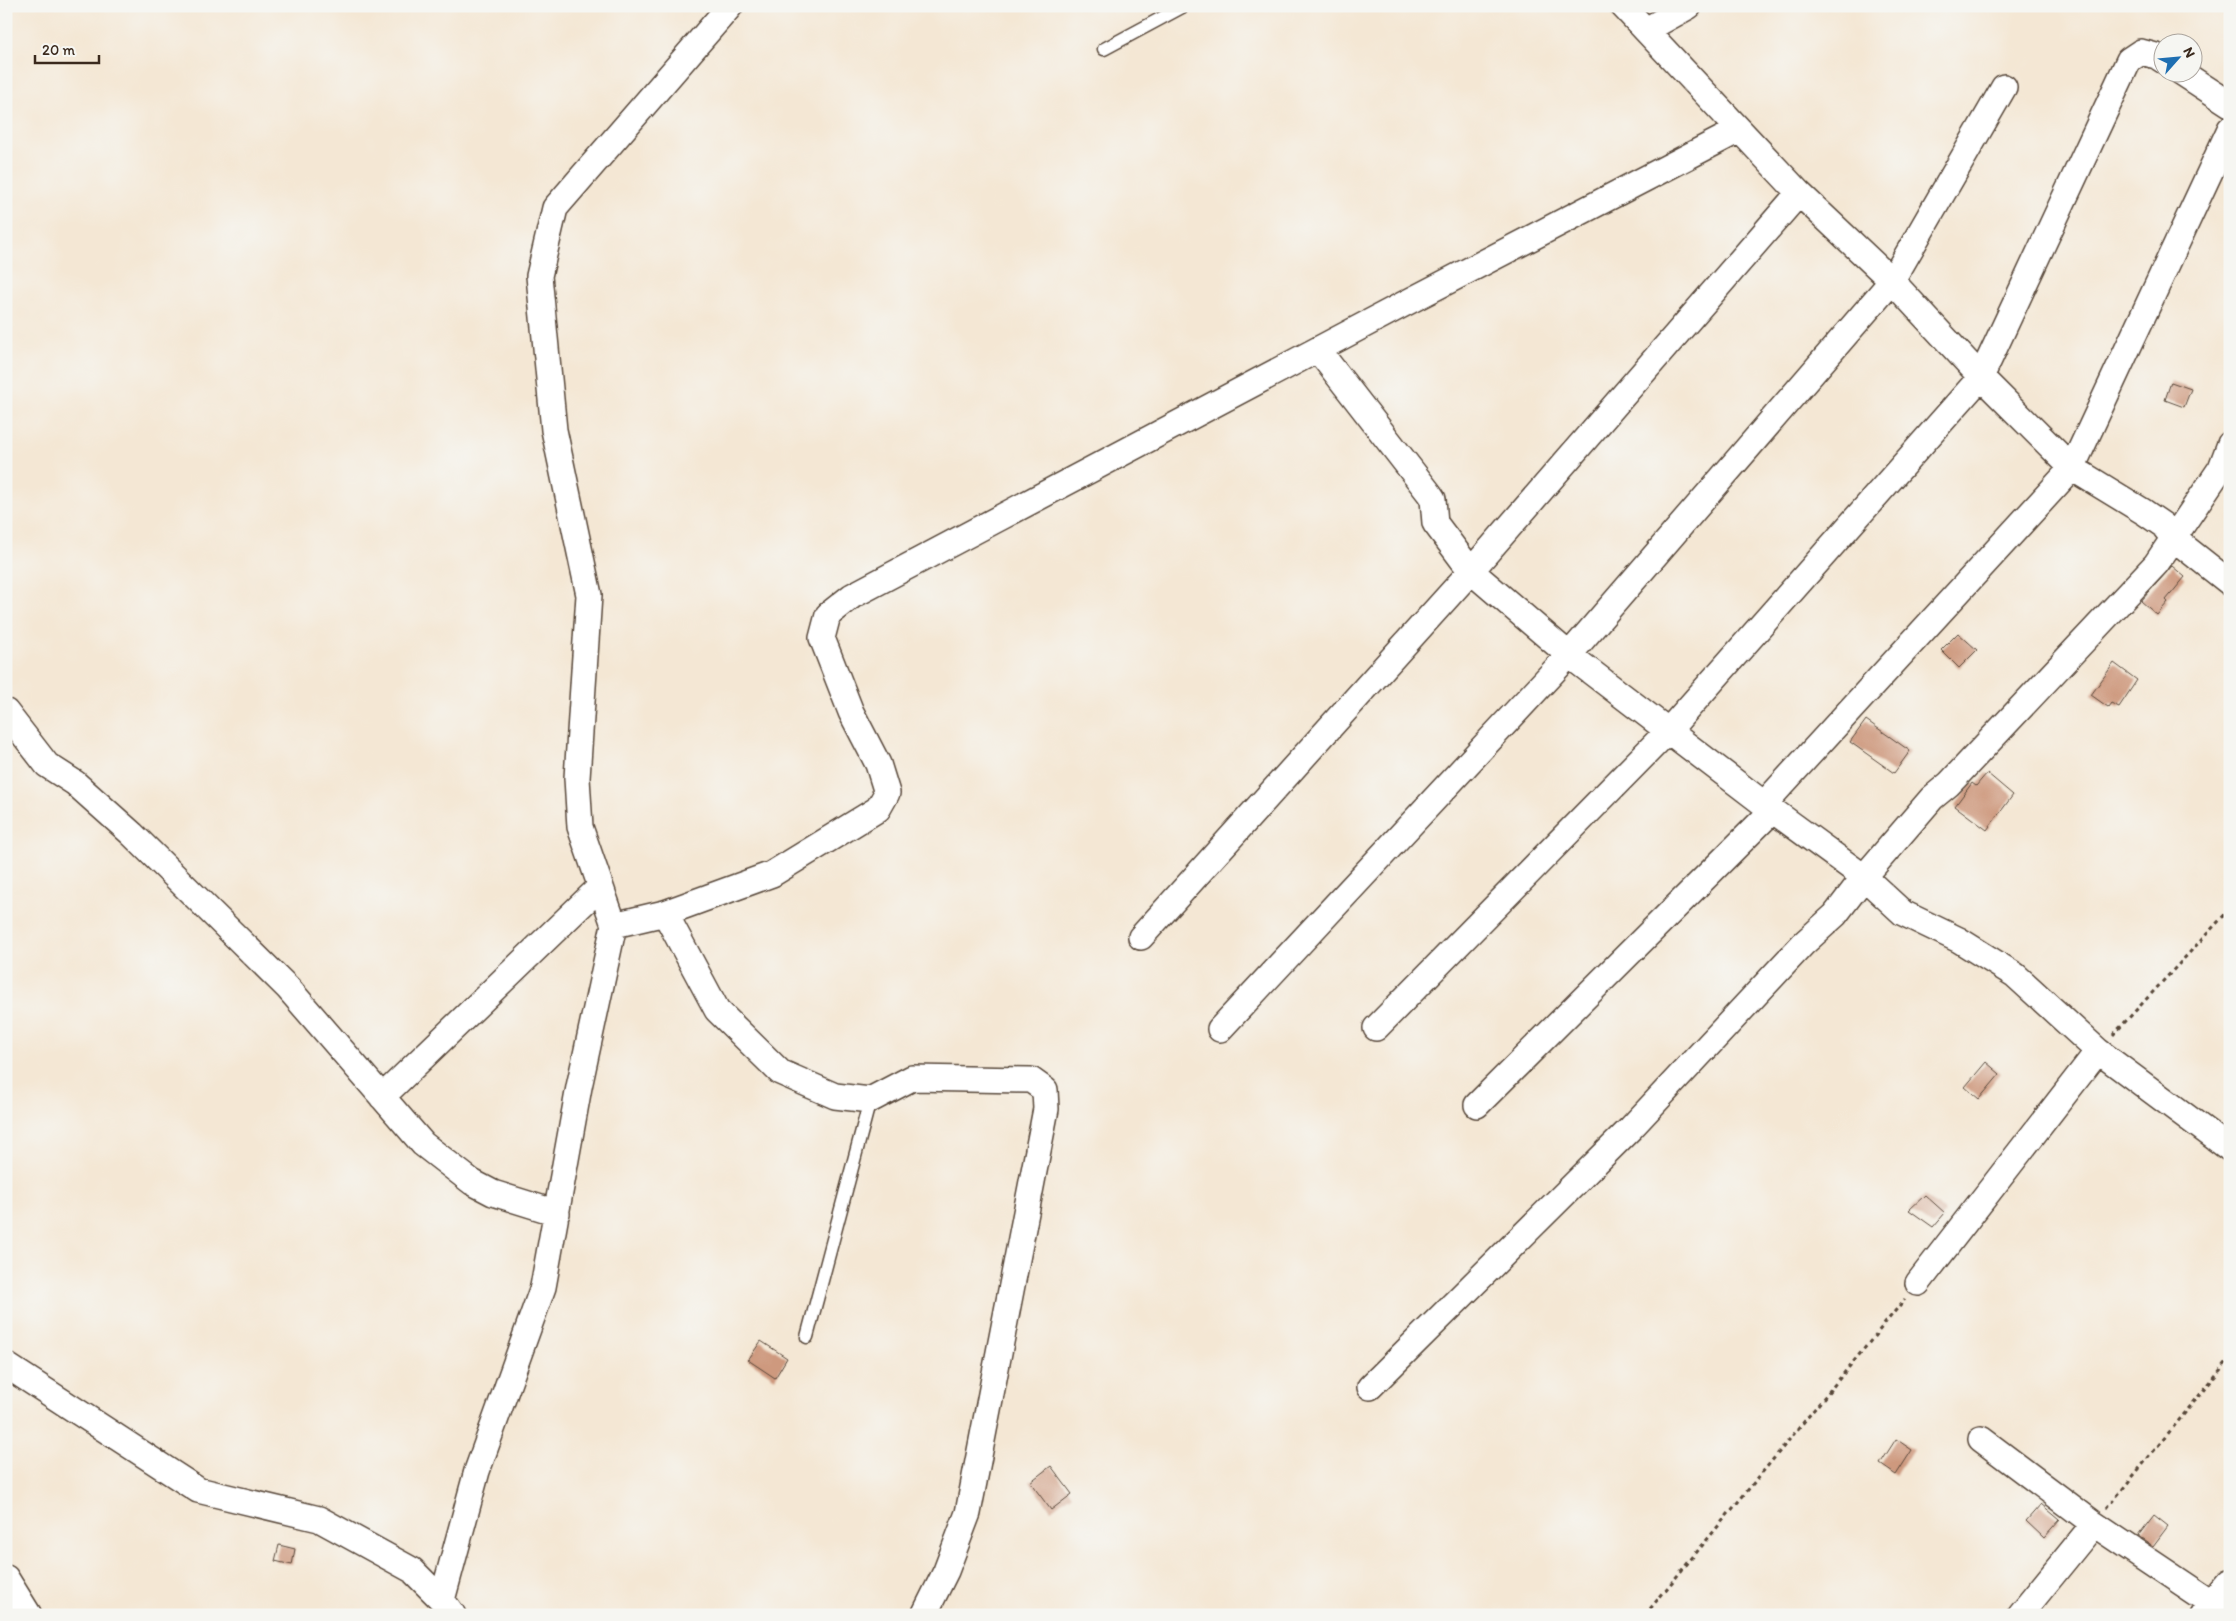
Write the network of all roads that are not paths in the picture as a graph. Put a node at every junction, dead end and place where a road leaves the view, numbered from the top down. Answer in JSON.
{"nodes":[{"id":1,"x":730,"y":6,"type":"edge"},
{"id":2,"x":1184,"y":6,"type":"edge"},
{"id":3,"x":1623,"y":6,"type":"edge"},
{"id":4,"x":1689,"y":6,"type":"edge"},
{"id":5,"x":1646,"y":30,"type":"junction"},
{"id":6,"x":1104,"y":50,"type":"dead end"},
{"id":7,"x":2154,"y":55,"type":"edge"},
{"id":8,"x":2196,"y":82,"type":"edge"},
{"id":9,"x":2004,"y":86,"type":"dead end"},
{"id":10,"x":2230,"y":104,"type":"edge"},
{"id":11,"x":2230,"y":129,"type":"edge"},
{"id":12,"x":1739,"y":130,"type":"junction"},
{"id":13,"x":1799,"y":193,"type":"junction"},
{"id":14,"x":1892,"y":281,"type":"junction"},
{"id":15,"x":1318,"y":350,"type":"junction"},
{"id":16,"x":1981,"y":377,"type":"junction"},
{"id":17,"x":2230,"y":444,"type":"edge"},
{"id":18,"x":2072,"y":468,"type":"junction"},
{"id":19,"x":2173,"y":538,"type":"junction"},
{"id":20,"x":1471,"y":571,"type":"junction"},
{"id":21,"x":2230,"y":583,"type":"edge"},
{"id":22,"x":1569,"y":655,"type":"junction"},
{"id":23,"x":6,"y":712,"type":"edge"},
{"id":24,"x":1668,"y":730,"type":"junction"},
{"id":25,"x":1768,"y":807,"type":"junction"},
{"id":26,"x":1864,"y":877,"type":"junction"},
{"id":27,"x":600,"y":887,"type":"junction"},
{"id":28,"x":665,"y":913,"type":"junction"},
{"id":29,"x":614,"y":925,"type":"junction"},
{"id":30,"x":1141,"y":937,"type":"dead end"},
{"id":31,"x":1376,"y":1028,"type":"dead end"},
{"id":32,"x":1220,"y":1029,"type":"dead end"},
{"id":33,"x":2098,"y":1051,"type":"junction"},
{"id":34,"x":382,"y":1097,"type":"junction"},
{"id":35,"x":870,"y":1100,"type":"junction"},
{"id":36,"x":1477,"y":1105,"type":"dead end"},
{"id":37,"x":2230,"y":1149,"type":"edge"},
{"id":38,"x":557,"y":1213,"type":"junction"},
{"id":39,"x":1918,"y":1283,"type":"road end"},
{"id":40,"x":807,"y":1337,"type":"dead end"},
{"id":41,"x":6,"y":1365,"type":"edge"},
{"id":42,"x":1370,"y":1387,"type":"dead end"},
{"id":43,"x":1981,"y":1439,"type":"dead end"},
{"id":44,"x":2094,"y":1524,"type":"junction"},
{"id":45,"x":6,"y":1578,"type":"edge"},
{"id":46,"x":2230,"y":1583,"type":"edge"},
{"id":47,"x":448,"y":1607,"type":"edge"},
{"id":48,"x":2214,"y":1611,"type":"edge"},
{"id":49,"x":29,"y":1615,"type":"edge"},
{"id":50,"x":924,"y":1615,"type":"edge"},
{"id":51,"x":2020,"y":1615,"type":"edge"}],
"edges":[{"from":1,"to":27,"type":"street"},
{"from":2,"to":6,"type":"lane"},
{"from":3,"to":5,"type":"street"},
{"from":4,"to":5,"type":"street"},
{"from":5,"to":12,"type":"street"},
{"from":7,"to":16,"type":"street"},
{"from":8,"to":10,"type":"street"},
{"from":9,"to":14,"type":"street"},
{"from":11,"to":18,"type":"street"},
{"from":12,"to":13,"type":"street"},
{"from":12,"to":15,"type":"street"},
{"from":13,"to":14,"type":"street"},
{"from":13,"to":20,"type":"street"},
{"from":14,"to":16,"type":"street"},
{"from":14,"to":22,"type":"street"},
{"from":15,"to":20,"type":"street"},
{"from":15,"to":28,"type":"street"},
{"from":16,"to":18,"type":"street"},
{"from":16,"to":24,"type":"street"},
{"from":17,"to":19,"type":"street"},
{"from":18,"to":19,"type":"street"},
{"from":18,"to":25,"type":"street"},
{"from":19,"to":21,"type":"street"},
{"from":19,"to":26,"type":"street"},
{"from":20,"to":22,"type":"street"},
{"from":20,"to":30,"type":"street"},
{"from":22,"to":24,"type":"street"},
{"from":22,"to":32,"type":"street"},
{"from":23,"to":34,"type":"street"},
{"from":24,"to":25,"type":"street"},
{"from":24,"to":31,"type":"street"},
{"from":25,"to":26,"type":"street"},
{"from":25,"to":36,"type":"street"},
{"from":26,"to":33,"type":"street"},
{"from":26,"to":42,"type":"street"},
{"from":27,"to":29,"type":"street"},
{"from":27,"to":34,"type":"street"},
{"from":28,"to":29,"type":"street"},
{"from":28,"to":35,"type":"street"},
{"from":29,"to":38,"type":"street"},
{"from":33,"to":37,"type":"street"},
{"from":33,"to":39,"type":"street"},
{"from":34,"to":38,"type":"street"},
{"from":35,"to":40,"type":"lane"},
{"from":35,"to":50,"type":"street"},
{"from":38,"to":47,"type":"street"},
{"from":41,"to":47,"type":"street"},
{"from":43,"to":44,"type":"street"},
{"from":44,"to":48,"type":"street"},
{"from":44,"to":51,"type":"street"},
{"from":45,"to":49,"type":"street"},
{"from":46,"to":48,"type":"street"}]}
